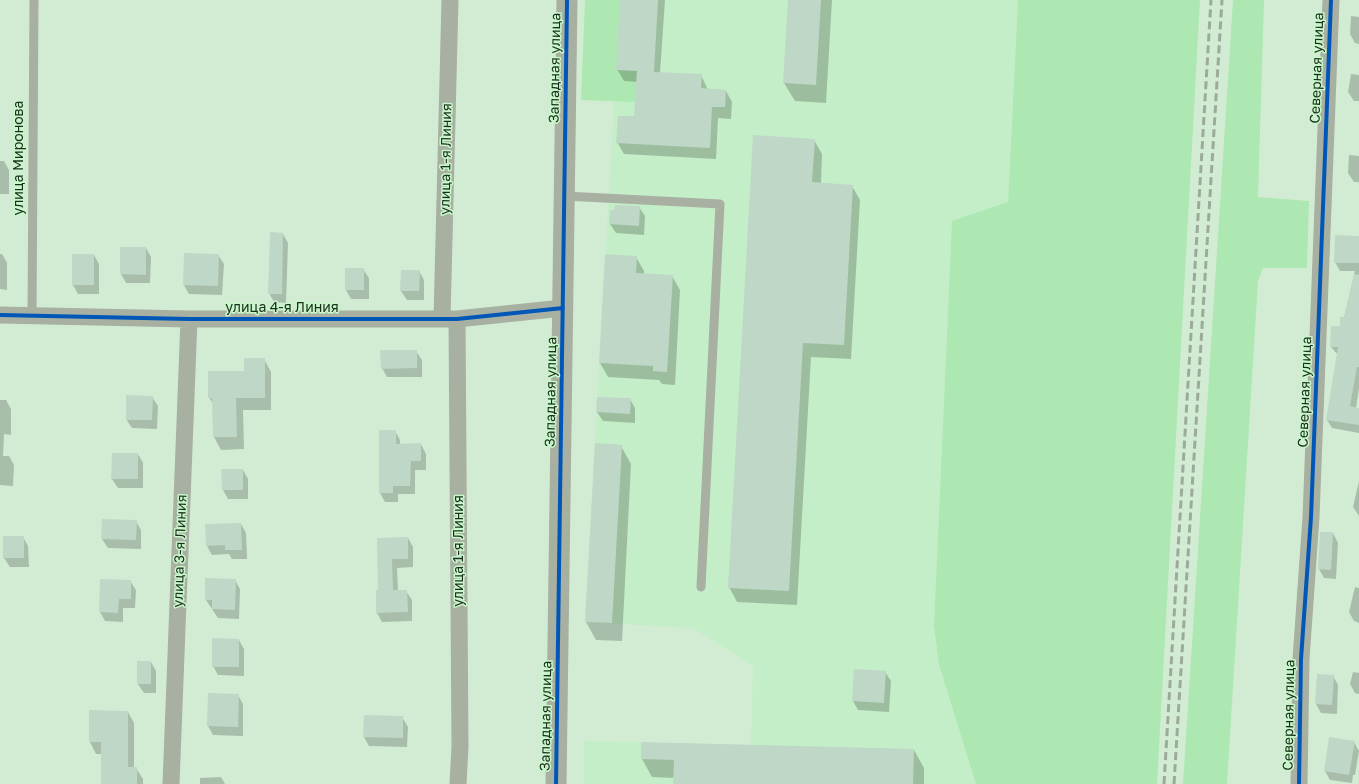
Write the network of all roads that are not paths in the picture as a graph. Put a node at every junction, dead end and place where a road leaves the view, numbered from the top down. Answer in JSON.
{"nodes":[{"id":1,"x":34,"y":0,"type":"edge"},
{"id":2,"x":450,"y":0,"type":"edge"},
{"id":3,"x":567,"y":0,"type":"edge"},
{"id":4,"x":1331,"y":0,"type":"edge"},
{"id":5,"x":565,"y":196,"type":"junction"},
{"id":6,"x":563,"y":308,"type":"junction"},
{"id":7,"x":0,"y":315,"type":"edge"},
{"id":8,"x":32,"y":317,"type":"junction"},
{"id":9,"x":189,"y":319,"type":"junction"},
{"id":10,"x":450,"y":319,"type":"junction"},
{"id":11,"x":702,"y":587,"type":"dead end"},
{"id":12,"x":171,"y":784,"type":"edge"},
{"id":13,"x":458,"y":784,"type":"edge"},
{"id":14,"x":556,"y":784,"type":"edge"},
{"id":15,"x":1299,"y":784,"type":"edge"}],
"edges":[{"from":1,"to":8,"type":"lane","name":"улица Миронова"},
{"from":2,"to":10,"type":"street","name":"улица 1-я Линия"},
{"from":3,"to":5,"type":"street","name":"Западная улица"},
{"from":4,"to":15,"type":"street","name":"Северная улица"},
{"from":5,"to":6,"type":"street","name":"Западная улица"},
{"from":5,"to":11,"type":"lane"},
{"from":6,"to":10,"type":"street","name":"улица 4-я Линия"},
{"from":6,"to":14,"type":"street","name":"Западная улица"},
{"from":7,"to":8,"type":"street","name":"улица 4-я Линия"},
{"from":8,"to":9,"type":"street","name":"улица 4-я Линия"},
{"from":9,"to":10,"type":"street","name":"улица 4-я Линия"},
{"from":9,"to":12,"type":"street","name":"улица 3-я Линия"},
{"from":10,"to":13,"type":"street","name":"улица 1-я Линия"}]}
